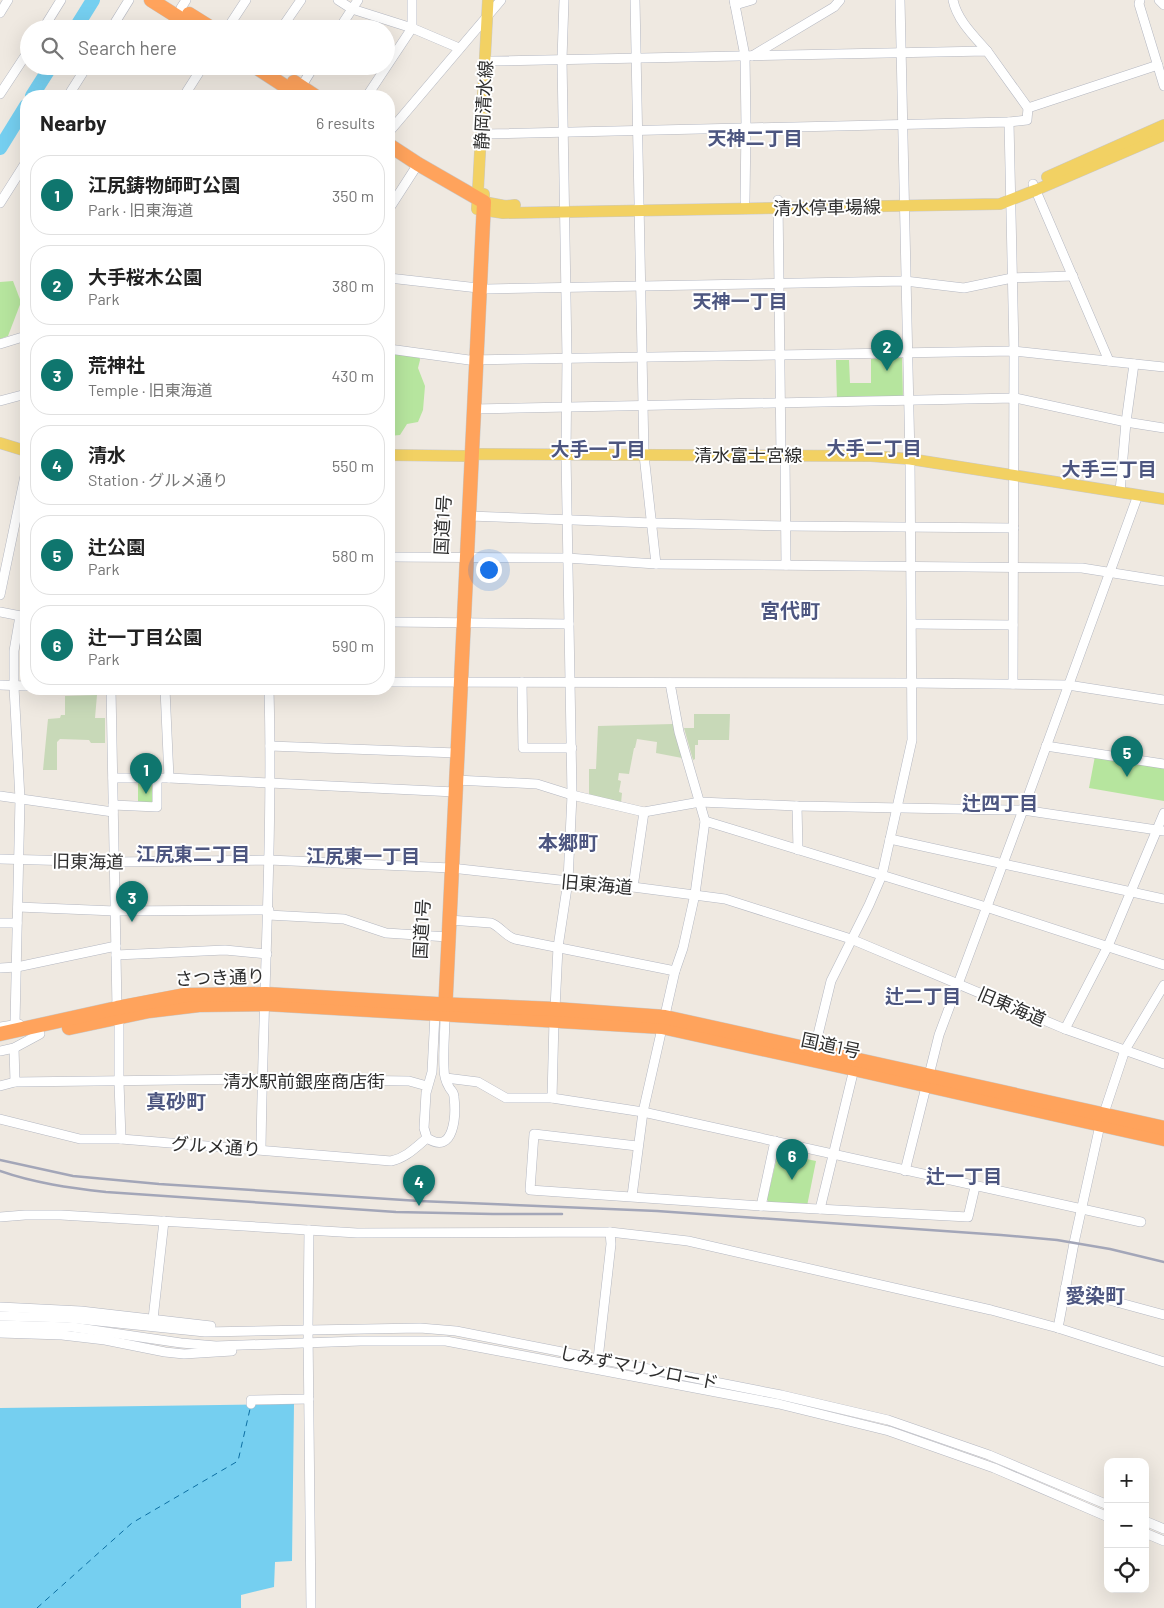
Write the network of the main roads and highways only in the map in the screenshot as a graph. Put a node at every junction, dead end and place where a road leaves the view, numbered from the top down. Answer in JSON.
{"nodes":[{"id":1,"x":151,"y":0,"type":"edge"},
{"id":2,"x":167,"y":0,"type":"edge"},
{"id":3,"x":184,"y":4,"type":"edge"},
{"id":4,"x":493,"y":4,"type":"edge"},
{"id":5,"x":183,"y":20,"type":"edge"},
{"id":6,"x":203,"y":20,"type":"edge"},
{"id":7,"x":271,"y":75,"type":"edge"},
{"id":8,"x":281,"y":75,"type":"edge"},
{"id":9,"x":298,"y":90,"type":"edge"},
{"id":10,"x":299,"y":90,"type":"edge"},
{"id":11,"x":1164,"y":125,"type":"edge"},
{"id":12,"x":1164,"y":135,"type":"edge"},
{"id":13,"x":395,"y":150,"type":"edge"},
{"id":14,"x":395,"y":158,"type":"edge"},
{"id":15,"x":415,"y":168,"type":"junction"},
{"id":16,"x":1035,"y":187,"type":"junction"},
{"id":17,"x":778,"y":204,"type":"junction"},
{"id":18,"x":481,"y":205,"type":"junction"},
{"id":19,"x":639,"y":207,"type":"junction"},
{"id":20,"x":473,"y":360,"type":"junction"},
{"id":21,"x":0,"y":443,"type":"edge"},
{"id":22,"x":20,"y":449,"type":"edge"},
{"id":23,"x":395,"y":455,"type":"edge"},
{"id":24,"x":468,"y":455,"type":"junction"},
{"id":25,"x":1164,"y":499,"type":"edge"},
{"id":26,"x":463,"y":557,"type":"junction"},
{"id":27,"x":447,"y":868,"type":"junction"},
{"id":28,"x":444,"y":937,"type":"junction"},
{"id":29,"x":441,"y":1009,"type":"junction"},
{"id":30,"x":9,"y":1037,"type":"edge"},
{"id":31,"x":813,"y":1055,"type":"junction"},
{"id":32,"x":927,"y":1080,"type":"junction"},
{"id":33,"x":1102,"y":1119,"type":"junction"},
{"id":34,"x":1164,"y":1128,"type":"edge"},
{"id":35,"x":1164,"y":1140,"type":"edge"}],
"edges":[{"from":1,"to":5,"type":"highway"},
{"from":2,"to":3,"type":"highway"},
{"from":3,"to":6,"type":"highway"},
{"from":4,"to":18,"type":"main road","name":"静岡清水線"},
{"from":4,"to":18,"type":"main road","name":"静岡清水線"},
{"from":7,"to":9,"type":"highway"},
{"from":8,"to":10,"type":"highway"},
{"from":11,"to":16,"type":"main road","name":"清水停車場線"},
{"from":12,"to":16,"type":"main road","name":"清水停車場線"},
{"from":13,"to":15,"type":"highway"},
{"from":14,"to":15,"type":"highway"},
{"from":15,"to":18,"type":"highway"},
{"from":16,"to":17,"type":"main road","name":"清水停車場線"},
{"from":17,"to":19,"type":"main road","name":"清水停車場線"},
{"from":17,"to":19,"type":"main road","name":"清水停車場線"},
{"from":18,"to":19,"type":"main road","name":"清水停車場線"},
{"from":18,"to":20,"type":"highway","name":"国道1号"},
{"from":20,"to":24,"type":"highway","name":"国道1号"},
{"from":20,"to":24,"type":"highway","name":"国道1号"},
{"from":21,"to":22,"type":"main road"},
{"from":23,"to":24,"type":"main road","name":"清水富士宮線"},
{"from":24,"to":25,"type":"main road","name":"清水富士宮線"},
{"from":24,"to":26,"type":"highway","name":"国道1号"},
{"from":24,"to":26,"type":"highway","name":"国道1号"},
{"from":26,"to":27,"type":"highway","name":"国道1号"},
{"from":27,"to":28,"type":"highway","name":"国道1号"},
{"from":27,"to":28,"type":"highway","name":"国道1号"},
{"from":28,"to":29,"type":"highway","name":"国道1号"},
{"from":29,"to":30,"type":"highway","name":"さつき通り"},
{"from":29,"to":31,"type":"highway","name":"国道1号"},
{"from":31,"to":32,"type":"highway","name":"国道1号"},
{"from":31,"to":32,"type":"highway","name":"国道1号"},
{"from":32,"to":33,"type":"highway","name":"国道1号"},
{"from":33,"to":34,"type":"highway","name":"国道1号"},
{"from":33,"to":35,"type":"highway","name":"国道1号"}]}
